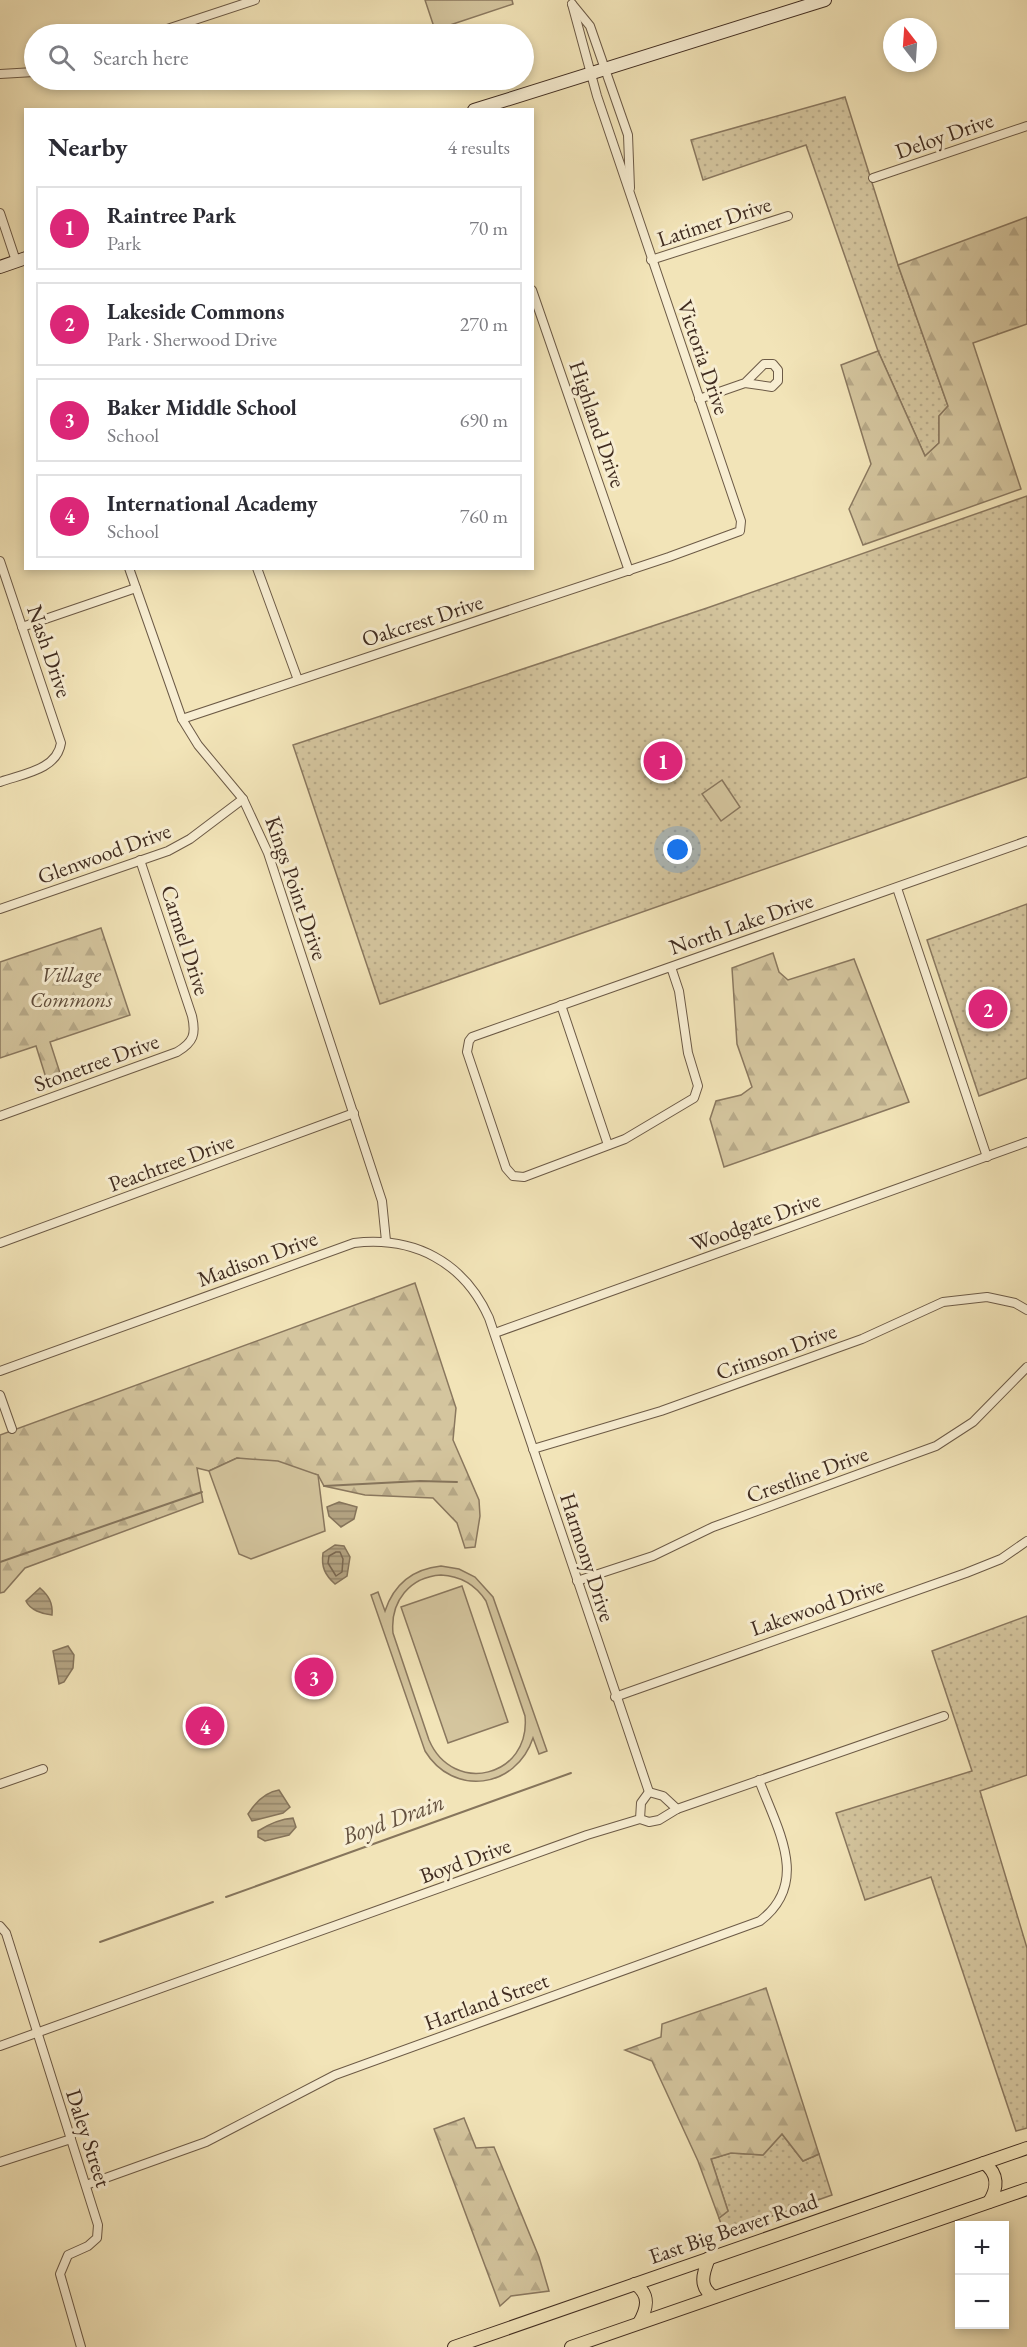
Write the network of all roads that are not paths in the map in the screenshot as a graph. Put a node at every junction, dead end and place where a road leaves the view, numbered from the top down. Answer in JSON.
{"nodes":[{"id":1,"x":255,"y":0,"type":"edge"},
{"id":2,"x":825,"y":0,"type":"edge"},
{"id":3,"x":571,"y":2,"type":"edge"},
{"id":4,"x":182,"y":24,"type":"edge"},
{"id":5,"x":605,"y":67,"type":"junction"},
{"id":6,"x":590,"y":72,"type":"junction"},
{"id":7,"x":24,"y":73,"type":"edge"},
{"id":8,"x":0,"y":74,"type":"edge"},
{"id":9,"x":480,"y":108,"type":"edge"},
{"id":10,"x":1027,"y":126,"type":"edge"},
{"id":11,"x":873,"y":178,"type":"dead end"},
{"id":12,"x":630,"y":194,"type":"junction"},
{"id":13,"x":0,"y":213,"type":"edge"},
{"id":14,"x":788,"y":216,"type":"dead end"},
{"id":15,"x":21,"y":260,"type":"edge"},
{"id":16,"x":651,"y":260,"type":"junction"},
{"id":17,"x":0,"y":267,"type":"edge"},
{"id":18,"x":534,"y":296,"type":"edge"},
{"id":19,"x":745,"y":383,"type":"dead end"},
{"id":20,"x":699,"y":399,"type":"junction"},
{"id":21,"x":740,"y":531,"type":"joint"},
{"id":22,"x":0,"y":561,"type":"edge"},
{"id":23,"x":130,"y":570,"type":"edge"},
{"id":24,"x":258,"y":570,"type":"edge"},
{"id":25,"x":629,"y":571,"type":"junction"},
{"id":26,"x":136,"y":588,"type":"junction"},
{"id":27,"x":22,"y":627,"type":"junction"},
{"id":28,"x":298,"y":680,"type":"junction"},
{"id":29,"x":182,"y":719,"type":"junction"},
{"id":30,"x":0,"y":782,"type":"edge"},
{"id":31,"x":243,"y":799,"type":"junction"},
{"id":32,"x":1027,"y":842,"type":"edge"},
{"id":33,"x":140,"y":860,"type":"junction"},
{"id":34,"x":897,"y":888,"type":"junction"},
{"id":35,"x":0,"y":909,"type":"edge"},
{"id":36,"x":671,"y":967,"type":"junction"},
{"id":37,"x":561,"y":1005,"type":"junction"},
{"id":38,"x":195,"y":1031,"type":"joint"},
{"id":39,"x":354,"y":1113,"type":"junction"},
{"id":40,"x":0,"y":1116,"type":"edge"},
{"id":41,"x":1027,"y":1142,"type":"edge"},
{"id":42,"x":608,"y":1145,"type":"junction"},
{"id":43,"x":987,"y":1157,"type":"junction"},
{"id":44,"x":386,"y":1241,"type":"junction"},
{"id":45,"x":0,"y":1244,"type":"edge"},
{"id":46,"x":1027,"y":1310,"type":"edge"},
{"id":47,"x":495,"y":1333,"type":"junction"},
{"id":48,"x":1027,"y":1367,"type":"edge"},
{"id":49,"x":0,"y":1371,"type":"edge"},
{"id":50,"x":0,"y":1395,"type":"edge"},
{"id":51,"x":12,"y":1429,"type":"dead end"},
{"id":52,"x":533,"y":1449,"type":"junction"},
{"id":53,"x":1027,"y":1541,"type":"edge"},
{"id":54,"x":577,"y":1581,"type":"junction"},
{"id":55,"x":615,"y":1697,"type":"junction"},
{"id":56,"x":944,"y":1716,"type":"dead end"},
{"id":57,"x":43,"y":1769,"type":"dead end"},
{"id":58,"x":759,"y":1780,"type":"junction"},
{"id":59,"x":0,"y":1784,"type":"edge"},
{"id":60,"x":649,"y":1792,"type":"junction"},
{"id":61,"x":677,"y":1809,"type":"junction"},
{"id":62,"x":640,"y":1819,"type":"junction"},
{"id":63,"x":0,"y":1926,"type":"edge"},
{"id":64,"x":37,"y":2033,"type":"junction"},
{"id":65,"x":0,"y":2046,"type":"edge"},
{"id":66,"x":71,"y":2139,"type":"junction"},
{"id":67,"x":1027,"y":2148,"type":"edge"},
{"id":68,"x":0,"y":2162,"type":"edge"},
{"id":69,"x":984,"y":2163,"type":"junction"},
{"id":70,"x":86,"y":2185,"type":"junction"},
{"id":71,"x":1027,"y":2189,"type":"edge"},
{"id":72,"x":989,"y":2202,"type":"junction"},
{"id":73,"x":709,"y":2258,"type":"junction"},
{"id":74,"x":635,"y":2284,"type":"junction"},
{"id":75,"x":714,"y":2297,"type":"junction"},
{"id":76,"x":639,"y":2324,"type":"junction"},
{"id":77,"x":81,"y":2347,"type":"edge"},
{"id":78,"x":454,"y":2347,"type":"edge"},
{"id":79,"x":571,"y":2347,"type":"edge"}],
"edges":[{"from":1,"to":4,"type":"street"},
{"from":2,"to":5,"type":"main road"},
{"from":3,"to":5,"type":"street","name":"Victoria Drive"},
{"from":3,"to":6,"type":"street","name":"Victoria Drive"},
{"from":5,"to":6,"type":"main road"},
{"from":5,"to":12,"type":"street","name":"Victoria Drive"},
{"from":6,"to":9,"type":"main road"},
{"from":6,"to":12,"type":"street","name":"Victoria Drive"},
{"from":7,"to":8,"type":"street"},
{"from":10,"to":11,"type":"street","name":"Deloy Drive"},
{"from":12,"to":16,"type":"street","name":"Victoria Drive"},
{"from":13,"to":15,"type":"street"},
{"from":14,"to":16,"type":"street","name":"Latimer Drive"},
{"from":15,"to":17,"type":"main road"},
{"from":16,"to":20,"type":"street","name":"Victoria Drive"},
{"from":18,"to":25,"type":"street","name":"Highland Drive"},
{"from":19,"to":20,"type":"street"},
{"from":20,"to":21,"type":"street","name":"Victoria Drive"},
{"from":21,"to":25,"type":"street","name":"Oakcrest Drive"},
{"from":22,"to":27,"type":"street","name":"Nash Drive"},
{"from":23,"to":26,"type":"street","name":"Kings Point Drive"},
{"from":24,"to":28,"type":"street"},
{"from":25,"to":28,"type":"street","name":"Oakcrest Drive"},
{"from":26,"to":27,"type":"street"},
{"from":26,"to":29,"type":"street","name":"Kings Point Drive"},
{"from":27,"to":30,"type":"street","name":"Nash Drive"},
{"from":28,"to":29,"type":"street","name":"Oakcrest Drive"},
{"from":29,"to":31,"type":"street","name":"Kings Point Drive"},
{"from":31,"to":33,"type":"street","name":"Glenwood Drive"},
{"from":31,"to":39,"type":"street","name":"Kings Point Drive"},
{"from":32,"to":34,"type":"street","name":"North Lake Drive"},
{"from":33,"to":35,"type":"street","name":"Glenwood Drive"},
{"from":33,"to":38,"type":"street","name":"Carmel Drive"},
{"from":34,"to":36,"type":"street","name":"North Lake Drive"},
{"from":34,"to":43,"type":"street"},
{"from":36,"to":37,"type":"street","name":"North Lake Drive"},
{"from":36,"to":42,"type":"street"},
{"from":37,"to":42,"type":"street"},
{"from":37,"to":42,"type":"street","name":"North Lake Drive"},
{"from":38,"to":40,"type":"street","name":"Stonetree Drive"},
{"from":39,"to":44,"type":"street","name":"Kings Point Drive"},
{"from":39,"to":45,"type":"street","name":"Peachtree Drive"},
{"from":41,"to":43,"type":"street","name":"Woodgate Drive"},
{"from":43,"to":47,"type":"street","name":"Woodgate Drive"},
{"from":44,"to":47,"type":"street","name":"Madison Drive"},
{"from":44,"to":49,"type":"street","name":"Madison Drive"},
{"from":46,"to":52,"type":"street","name":"Crimson Drive"},
{"from":47,"to":52,"type":"street","name":"Harmony Drive"},
{"from":48,"to":54,"type":"street","name":"Crestline Drive"},
{"from":50,"to":51,"type":"street"},
{"from":52,"to":54,"type":"street","name":"Harmony Drive"},
{"from":53,"to":55,"type":"street","name":"Lakewood Drive"},
{"from":54,"to":55,"type":"street","name":"Harmony Drive"},
{"from":55,"to":60,"type":"street","name":"Harmony Drive"},
{"from":56,"to":58,"type":"street","name":"Boyd Drive"},
{"from":57,"to":59,"type":"street"},
{"from":58,"to":61,"type":"street","name":"Boyd Drive"},
{"from":58,"to":70,"type":"street","name":"Hartland Street"},
{"from":60,"to":61,"type":"street"},
{"from":60,"to":62,"type":"street"},
{"from":61,"to":62,"type":"street","name":"Boyd Drive"},
{"from":62,"to":64,"type":"street","name":"Boyd Drive"},
{"from":63,"to":64,"type":"street","name":"Daley Street"},
{"from":64,"to":65,"type":"street","name":"Boyd Drive"},
{"from":64,"to":66,"type":"street","name":"Daley Street"},
{"from":66,"to":68,"type":"street"},
{"from":66,"to":70,"type":"street","name":"Daley Street"},
{"from":67,"to":69,"type":"main road","name":"East Big Beaver Road"},
{"from":69,"to":72,"type":"main road"},
{"from":69,"to":73,"type":"main road","name":"East Big Beaver Road"},
{"from":70,"to":77,"type":"street","name":"Daley Street"},
{"from":71,"to":72,"type":"main road"},
{"from":72,"to":75,"type":"main road"},
{"from":73,"to":74,"type":"main road","name":"East Big Beaver Road"},
{"from":73,"to":75,"type":"main road"},
{"from":74,"to":76,"type":"main road"},
{"from":74,"to":78,"type":"main road","name":"East Big Beaver Road"},
{"from":75,"to":76,"type":"main road"},
{"from":76,"to":79,"type":"main road"}]}
